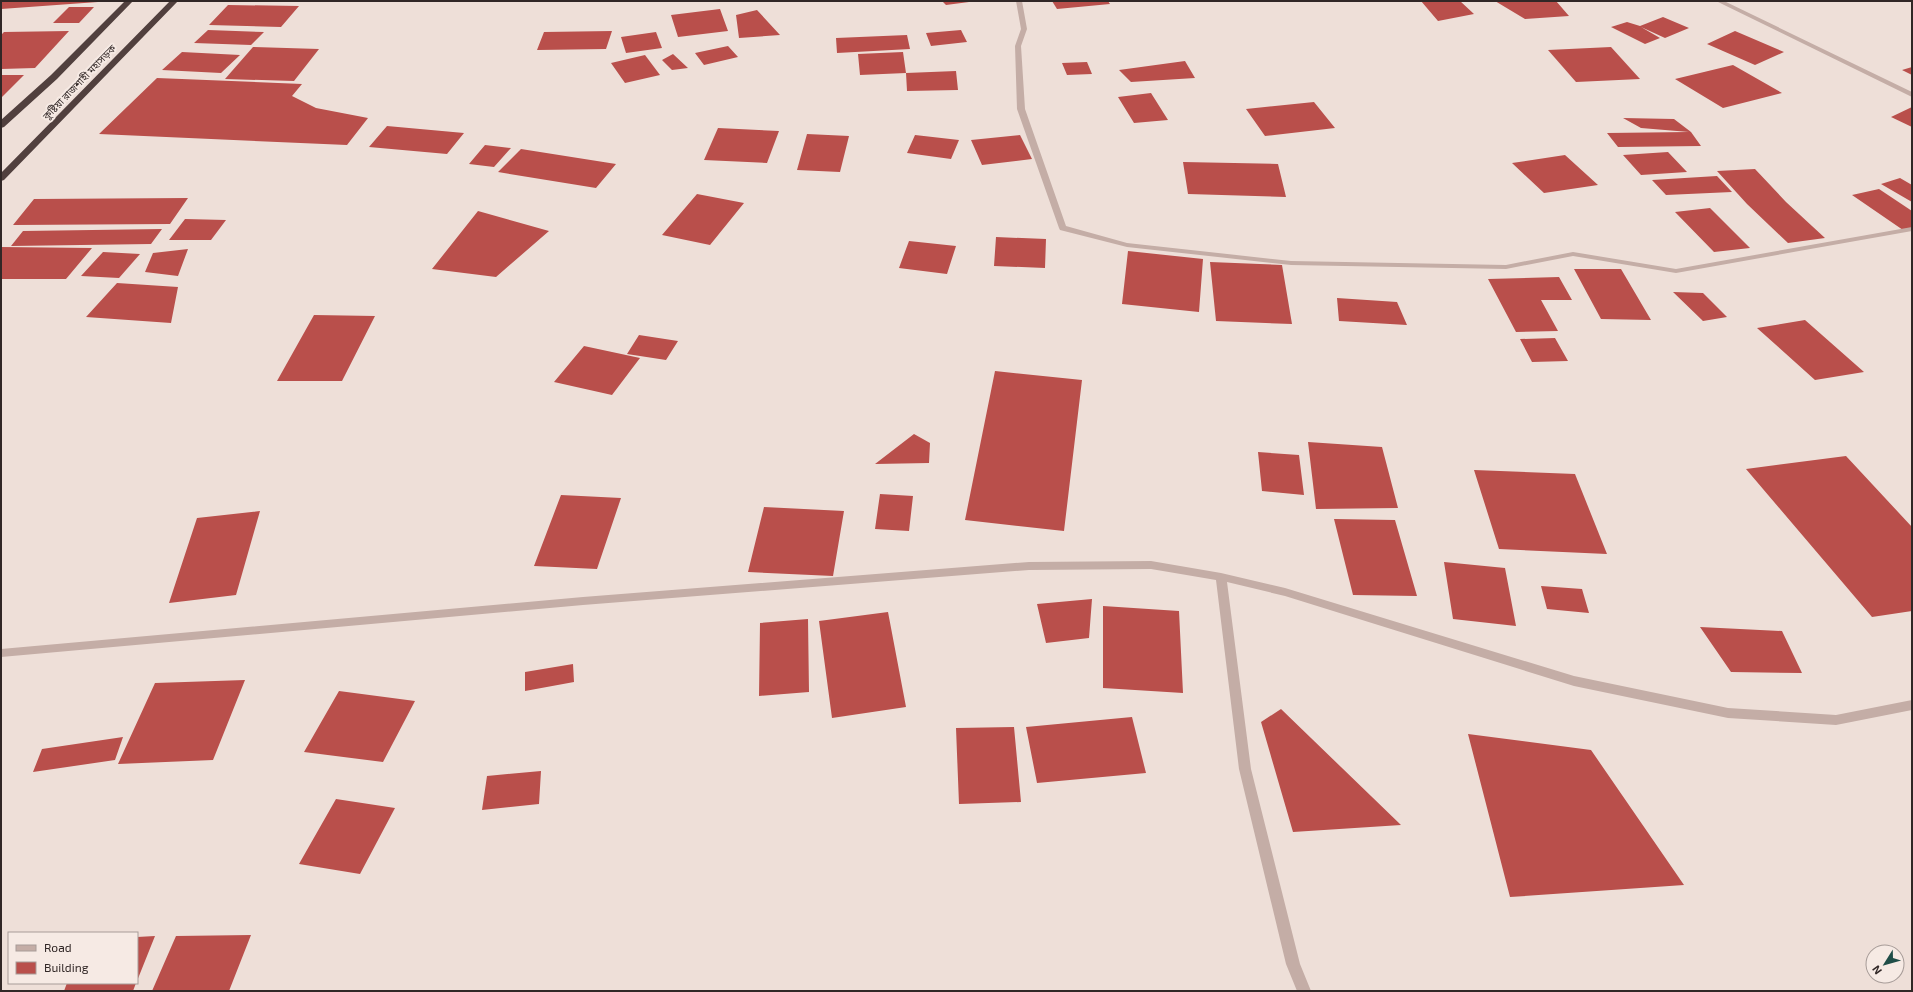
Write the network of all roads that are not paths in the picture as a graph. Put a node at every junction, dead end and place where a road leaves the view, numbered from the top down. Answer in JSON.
{"nodes":[{"id":1,"x":129,"y":1,"type":"edge"},
{"id":2,"x":174,"y":1,"type":"edge"},
{"id":3,"x":1019,"y":1,"type":"edge"},
{"id":4,"x":1719,"y":1,"type":"edge"},
{"id":5,"x":1912,"y":95,"type":"edge"},
{"id":6,"x":1,"y":125,"type":"edge"},
{"id":7,"x":1,"y":178,"type":"edge"},
{"id":8,"x":1912,"y":229,"type":"edge"},
{"id":9,"x":1221,"y":577,"type":"junction"},
{"id":10,"x":1,"y":653,"type":"edge"},
{"id":11,"x":1912,"y":705,"type":"edge"},
{"id":12,"x":1304,"y":991,"type":"edge"}],
"edges":[{"from":1,"to":6,"type":"highway","name":"কুষ্টিয়া রাজশাহী মহাসড়ক"},
{"from":2,"to":7,"type":"highway","name":"কুষ্টিয়া রাজশাহী মহাসড়ক"},
{"from":3,"to":8,"type":"street"},
{"from":4,"to":5,"type":"street"},
{"from":9,"to":10,"type":"street"},
{"from":9,"to":11,"type":"street"},
{"from":9,"to":12,"type":"street"}]}
